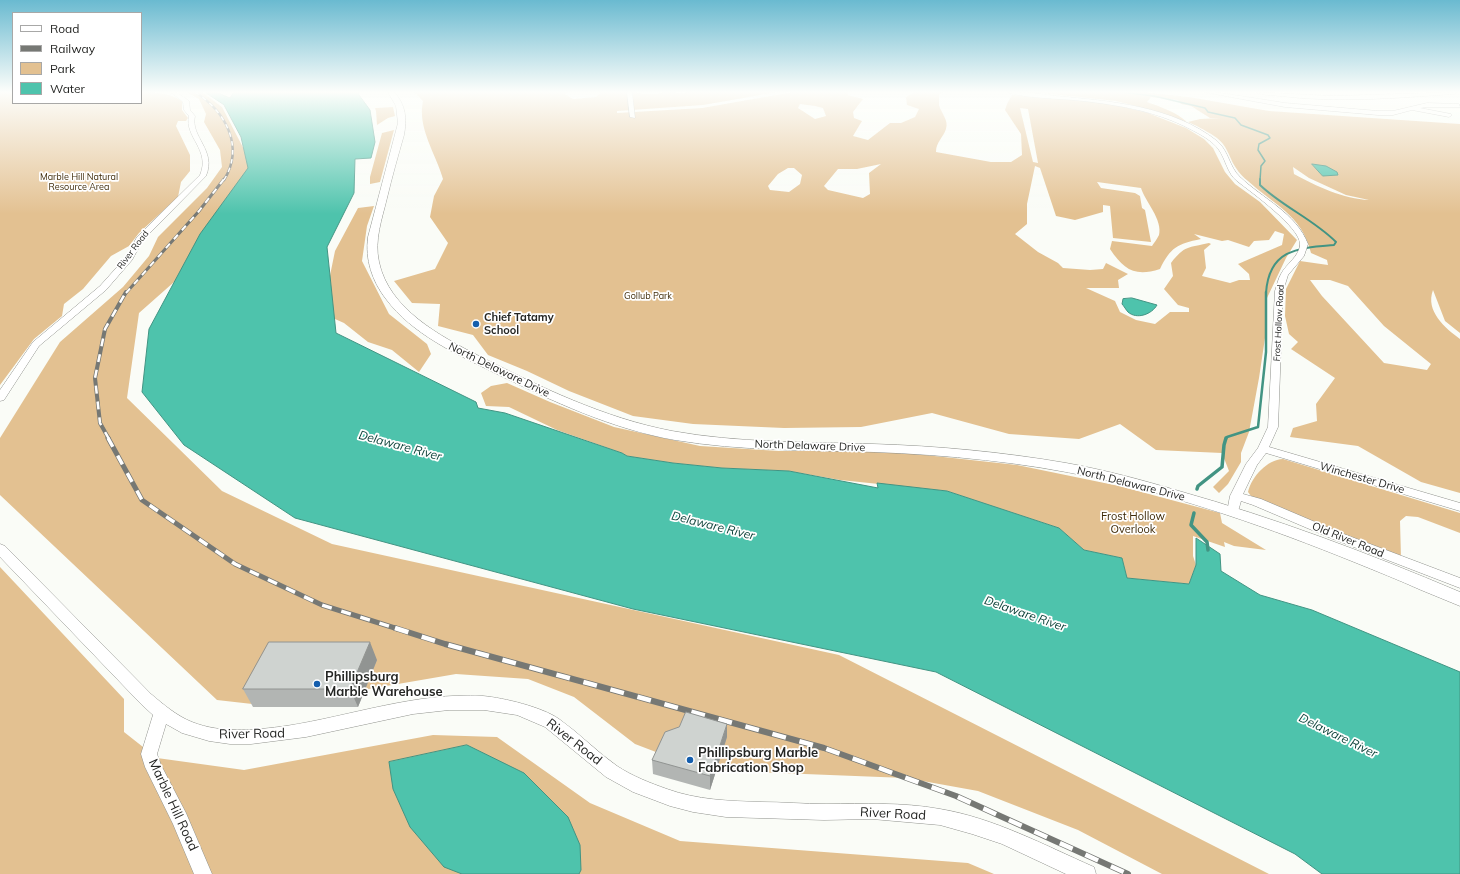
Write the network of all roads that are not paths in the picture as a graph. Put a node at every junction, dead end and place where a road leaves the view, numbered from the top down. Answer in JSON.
{"nodes":[{"id":1,"x":196,"y":133,"type":"edge"},
{"id":2,"x":400,"y":133,"type":"edge"},
{"id":3,"x":1199,"y":133,"type":"edge"},
{"id":4,"x":0,"y":398,"type":"edge"},
{"id":5,"x":1263,"y":449,"type":"junction"},
{"id":6,"x":1236,"y":496,"type":"junction"},
{"id":7,"x":1460,"y":507,"type":"edge"},
{"id":8,"x":1233,"y":512,"type":"junction"},
{"id":9,"x":0,"y":549,"type":"edge"},
{"id":10,"x":1460,"y":583,"type":"edge"},
{"id":11,"x":1460,"y":599,"type":"edge"},
{"id":12,"x":162,"y":712,"type":"junction"},
{"id":13,"x":203,"y":874,"type":"edge"},
{"id":14,"x":1087,"y":874,"type":"edge"}],
"edges":[{"from":1,"to":4,"type":"street","name":"River Road"},
{"from":2,"to":8,"type":"main road","name":"North Delaware Drive"},
{"from":3,"to":5,"type":"street","name":"Frost Hollow Road"},
{"from":5,"to":6,"type":"street","name":"Frost Hollow Road"},
{"from":5,"to":7,"type":"street","name":"Winchester Drive"},
{"from":6,"to":8,"type":"street","name":"Frost Hollow Road"},
{"from":6,"to":10,"type":"street","name":"Old River Road"},
{"from":8,"to":11,"type":"main road","name":"North Delaware Drive"},
{"from":9,"to":12,"type":"street","name":"River Road"},
{"from":12,"to":13,"type":"street","name":"Marble Hill Road"},
{"from":12,"to":14,"type":"street","name":"River Road"}]}
